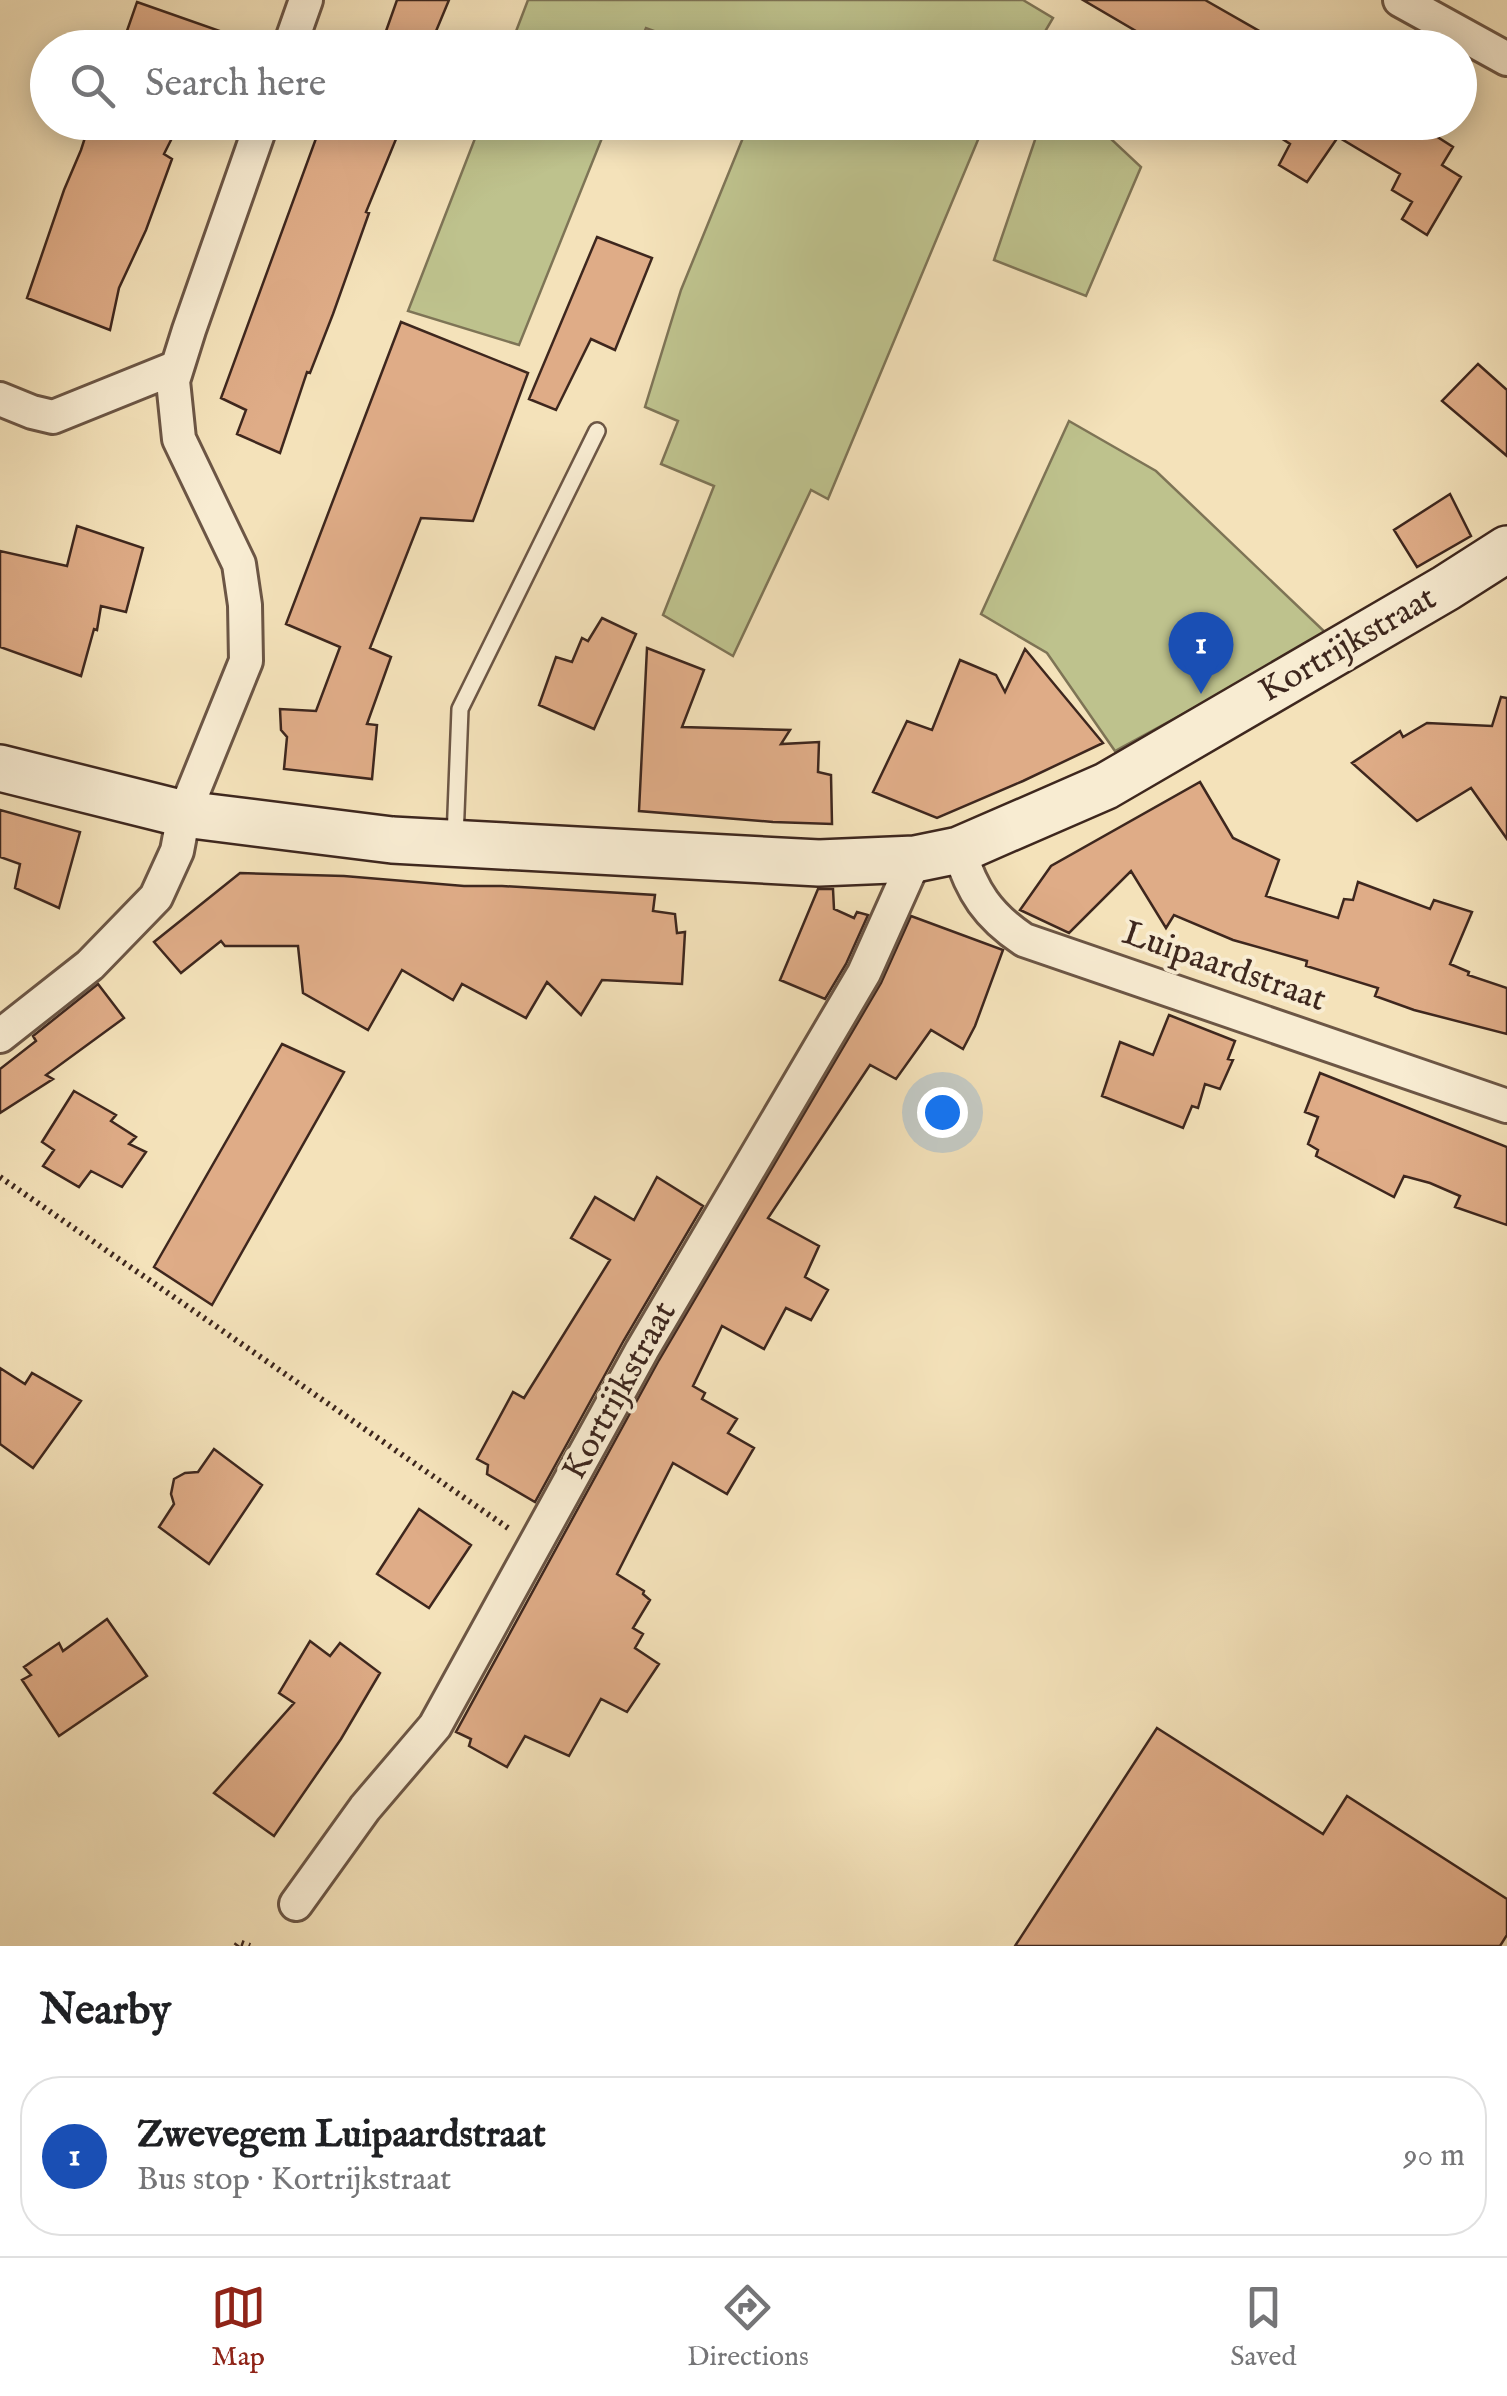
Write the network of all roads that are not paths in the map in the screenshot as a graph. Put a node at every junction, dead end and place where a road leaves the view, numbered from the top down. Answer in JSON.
{"nodes":[{"id":1,"x":1400,"y":0,"type":"edge"},
{"id":2,"x":304,"y":1,"type":"edge"},
{"id":3,"x":295,"y":30,"type":"edge"},
{"id":4,"x":1455,"y":30,"type":"edge"},
{"id":5,"x":1477,"y":42,"type":"edge"},
{"id":6,"x":1507,"y":58,"type":"edge"},
{"id":7,"x":256,"y":140,"type":"edge"},
{"id":8,"x":178,"y":366,"type":"junction"},
{"id":9,"x":0,"y":399,"type":"edge"},
{"id":10,"x":597,"y":431,"type":"dead end"},
{"id":11,"x":1507,"y":549,"type":"edge"},
{"id":12,"x":0,"y":768,"type":"edge"},
{"id":13,"x":184,"y":814,"type":"junction"},
{"id":14,"x":455,"y":843,"type":"junction"},
{"id":15,"x":958,"y":850,"type":"junction"},
{"id":16,"x":915,"y":859,"type":"junction"},
{"id":17,"x":0,"y":1036,"type":"edge"},
{"id":18,"x":1507,"y":1106,"type":"edge"},
{"id":19,"x":296,"y":1904,"type":"dead end"}],
"edges":[{"from":1,"to":4,"type":"street"},
{"from":2,"to":3,"type":"street"},
{"from":5,"to":6,"type":"street"},
{"from":7,"to":8,"type":"street"},
{"from":8,"to":9,"type":"street"},
{"from":8,"to":13,"type":"street"},
{"from":10,"to":14,"type":"lane"},
{"from":11,"to":15,"type":"main road","name":"Kortrijkstraat"},
{"from":12,"to":13,"type":"main road","name":"Kortrijkstraat"},
{"from":13,"to":14,"type":"main road","name":"Kortrijkstraat"},
{"from":13,"to":17,"type":"street"},
{"from":14,"to":16,"type":"main road","name":"Kortrijkstraat"},
{"from":15,"to":16,"type":"main road","name":"Kortrijkstraat"},
{"from":15,"to":18,"type":"street","name":"Luipaardstraat"},
{"from":16,"to":19,"type":"street","name":"Kortrijkstraat"}]}
